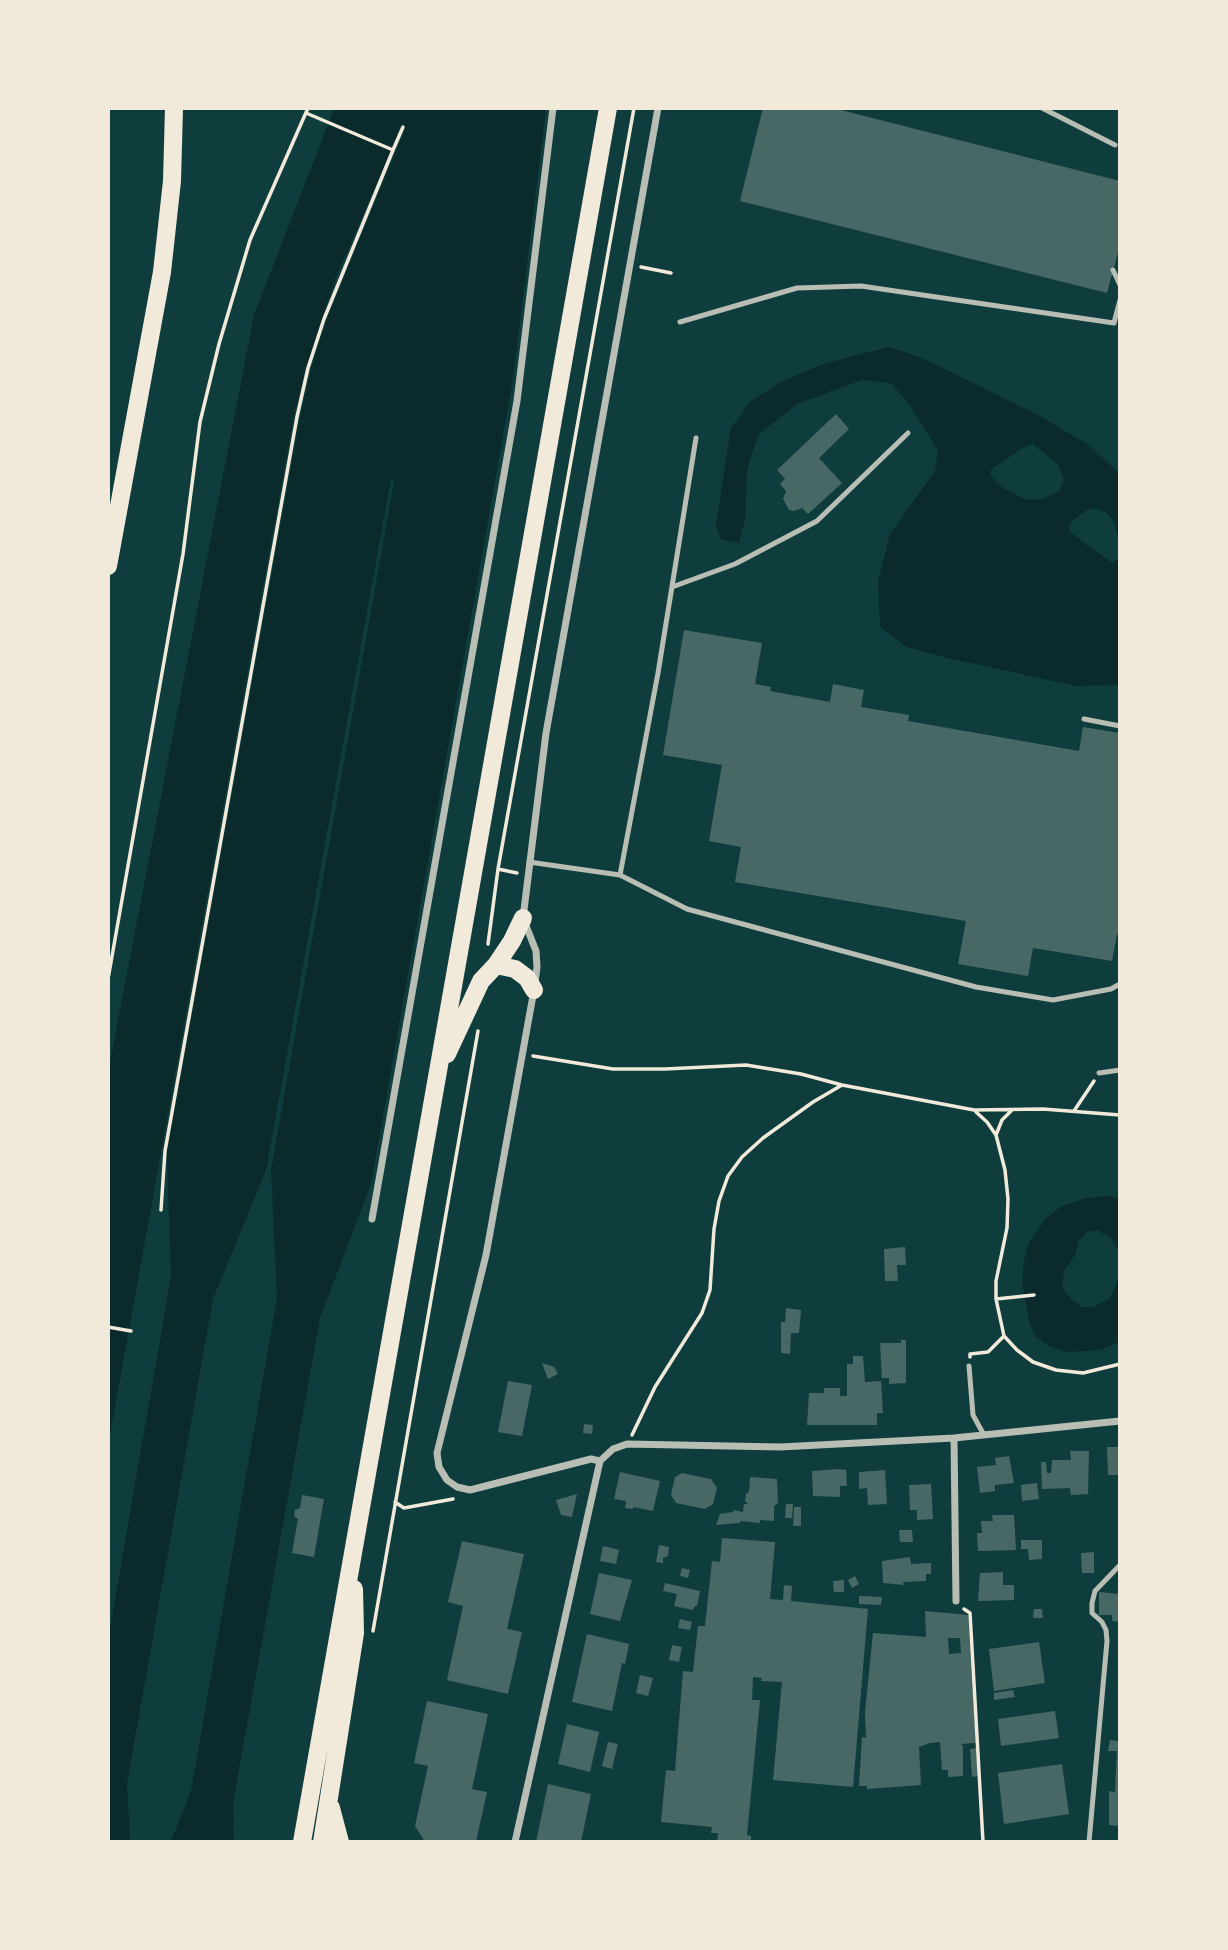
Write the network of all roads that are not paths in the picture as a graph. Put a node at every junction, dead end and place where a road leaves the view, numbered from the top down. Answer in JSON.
{"nodes":[{"id":1,"x":174,"y":108,"type":"edge"},
{"id":2,"x":553,"y":108,"type":"edge"},
{"id":3,"x":608,"y":108,"type":"edge"},
{"id":4,"x":658,"y":108,"type":"edge"},
{"id":5,"x":1042,"y":108,"type":"edge"},
{"id":6,"x":1115,"y":145,"type":"dead end"},
{"id":7,"x":1113,"y":270,"type":"dead end"},
{"id":8,"x":1119,"y":285,"type":"edge"},
{"id":9,"x":1119,"y":300,"type":"edge"},
{"id":10,"x":680,"y":322,"type":"dead end"},
{"id":11,"x":908,"y":433,"type":"dead end"},
{"id":12,"x":696,"y":438,"type":"dead end"},
{"id":13,"x":125,"y":481,"type":"junction"},
{"id":14,"x":108,"y":498,"type":"edge"},
{"id":15,"x":108,"y":566,"type":"edge"},
{"id":16,"x":671,"y":587,"type":"junction"},
{"id":17,"x":1084,"y":719,"type":"dead end"},
{"id":18,"x":1119,"y":726,"type":"edge"},
{"id":19,"x":529,"y":862,"type":"junction"},
{"id":20,"x":620,"y":875,"type":"junction"},
{"id":21,"x":523,"y":918,"type":"junction"},
{"id":22,"x":492,"y":969,"type":"junction"},
{"id":23,"x":1119,"y":985,"type":"edge"},
{"id":24,"x":534,"y":990,"type":"junction"},
{"id":25,"x":1119,"y":1070,"type":"edge"},
{"id":26,"x":1099,"y":1073,"type":"road end"},
{"id":27,"x":437,"y":1076,"type":"junction"},
{"id":28,"x":372,"y":1219,"type":"dead end"},
{"id":29,"x":969,"y":1366,"type":"road end"},
{"id":30,"x":1119,"y":1421,"type":"edge"},
{"id":31,"x":984,"y":1435,"type":"junction"},
{"id":32,"x":954,"y":1438,"type":"junction"},
{"id":33,"x":600,"y":1461,"type":"junction"},
{"id":34,"x":352,"y":1554,"type":"junction"},
{"id":35,"x":1119,"y":1566,"type":"edge"},
{"id":36,"x":956,"y":1601,"type":"road end"},
{"id":37,"x":330,"y":1799,"type":"junction"},
{"id":38,"x":302,"y":1842,"type":"edge"},
{"id":39,"x":322,"y":1842,"type":"edge"},
{"id":40,"x":340,"y":1842,"type":"edge"},
{"id":41,"x":515,"y":1842,"type":"edge"},
{"id":42,"x":1089,"y":1842,"type":"edge"}],
"edges":[{"from":1,"to":13,"type":"highway"},
{"from":2,"to":28,"type":"street"},
{"from":3,"to":27,"type":"highway"},
{"from":4,"to":19,"type":"street"},
{"from":5,"to":6,"type":"lane"},
{"from":7,"to":8,"type":"lane"},
{"from":9,"to":10,"type":"lane"},
{"from":11,"to":16,"type":"lane"},
{"from":12,"to":16,"type":"lane"},
{"from":13,"to":14,"type":"highway"},
{"from":13,"to":15,"type":"highway"},
{"from":16,"to":20,"type":"lane"},
{"from":17,"to":18,"type":"lane"},
{"from":19,"to":20,"type":"lane"},
{"from":19,"to":21,"type":"street"},
{"from":20,"to":23,"type":"lane"},
{"from":21,"to":22,"type":"highway"},
{"from":21,"to":24,"type":"street"},
{"from":22,"to":24,"type":"highway"},
{"from":22,"to":27,"type":"highway"},
{"from":24,"to":33,"type":"street"},
{"from":25,"to":26,"type":"lane"},
{"from":27,"to":34,"type":"highway"},
{"from":29,"to":31,"type":"lane"},
{"from":30,"to":31,"type":"street"},
{"from":31,"to":32,"type":"street"},
{"from":32,"to":33,"type":"street"},
{"from":32,"to":36,"type":"street"},
{"from":33,"to":41,"type":"street"},
{"from":34,"to":37,"type":"highway"},
{"from":34,"to":38,"type":"highway"},
{"from":35,"to":42,"type":"lane"},
{"from":37,"to":39,"type":"highway"},
{"from":37,"to":40,"type":"highway"}]}
